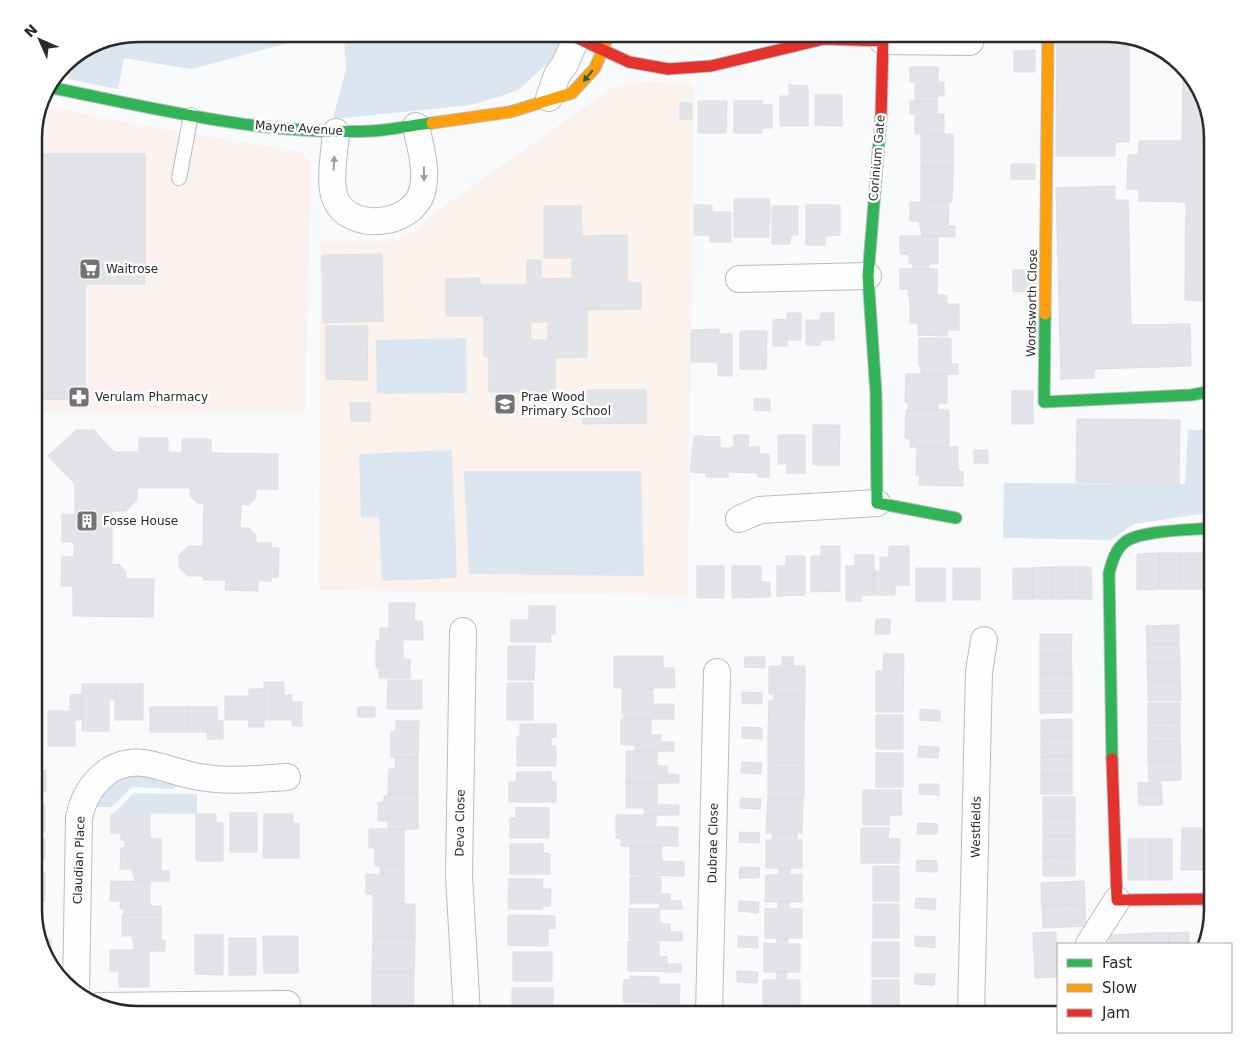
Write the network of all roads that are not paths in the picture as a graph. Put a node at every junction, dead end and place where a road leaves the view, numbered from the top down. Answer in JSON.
{"nodes":[{"id":1,"x":806,"y":42,"type":"edge"},
{"id":2,"x":883,"y":42,"type":"edge"},
{"id":3,"x":1048,"y":42,"type":"edge"},
{"id":4,"x":574,"y":43,"type":"edge"},
{"id":5,"x":589,"y":43,"type":"edge"},
{"id":6,"x":606,"y":43,"type":"edge"},
{"id":7,"x":603,"y":50,"type":"junction"},
{"id":8,"x":57,"y":89,"type":"edge"},
{"id":9,"x":548,"y":98,"type":"junction"},
{"id":10,"x":191,"y":115,"type":"junction"},
{"id":11,"x":416,"y":126,"type":"junction"},
{"id":12,"x":336,"y":132,"type":"junction"},
{"id":13,"x":179,"y":178,"type":"dead end"},
{"id":14,"x":868,"y":276,"type":"junction"},
{"id":15,"x":739,"y":279,"type":"dead end"},
{"id":16,"x":1204,"y":393,"type":"edge"},
{"id":17,"x":878,"y":503,"type":"junction"},
{"id":18,"x":956,"y":518,"type":"dead end"},
{"id":19,"x":739,"y":519,"type":"dead end"},
{"id":20,"x":1204,"y":529,"type":"edge"},
{"id":21,"x":463,"y":631,"type":"dead end"},
{"id":22,"x":984,"y":640,"type":"dead end"},
{"id":23,"x":717,"y":672,"type":"dead end"},
{"id":24,"x":287,"y":777,"type":"dead end"},
{"id":25,"x":1204,"y":899,"type":"edge"},
{"id":26,"x":1117,"y":900,"type":"junction"},
{"id":27,"x":1090,"y":943,"type":"edge"},
{"id":28,"x":76,"y":983,"type":"edge"},
{"id":29,"x":287,"y":1004,"type":"dead end"},
{"id":30,"x":137,"y":1006,"type":"edge"},
{"id":31,"x":467,"y":1006,"type":"edge"},
{"id":32,"x":709,"y":1006,"type":"edge"},
{"id":33,"x":971,"y":1006,"type":"edge"}],
"edges":[{"from":1,"to":7,"type":"street"},
{"from":2,"to":14,"type":"street","name":"Corinium Gate"},
{"from":3,"to":16,"type":"street","name":"Wordsworth Close"},
{"from":4,"to":9,"type":"street"},
{"from":5,"to":7,"type":"street"},
{"from":6,"to":7,"type":"street","name":"Mayne Avenue"},
{"from":7,"to":9,"type":"street","name":"Mayne Avenue","one_way":true},
{"from":8,"to":10,"type":"street","name":"Mayne Avenue"},
{"from":9,"to":11,"type":"street","name":"Mayne Avenue"},
{"from":10,"to":12,"type":"street","name":"Mayne Avenue"},
{"from":10,"to":13,"type":"lane"},
{"from":11,"to":12,"type":"street","name":"Mayne Avenue"},
{"from":11,"to":12,"type":"street","one_way":true},
{"from":14,"to":15,"type":"street"},
{"from":14,"to":17,"type":"street","name":"Corinium Gate"},
{"from":17,"to":18,"type":"street"},
{"from":17,"to":19,"type":"street"},
{"from":20,"to":26,"type":"street"},
{"from":21,"to":31,"type":"street","name":"Deva Close"},
{"from":22,"to":33,"type":"street","name":"Westfields"},
{"from":23,"to":32,"type":"street","name":"Dubrae Close"},
{"from":24,"to":28,"type":"street","name":"Claudian Place"},
{"from":25,"to":26,"type":"street"},
{"from":26,"to":27,"type":"street"},
{"from":29,"to":30,"type":"street"}]}
